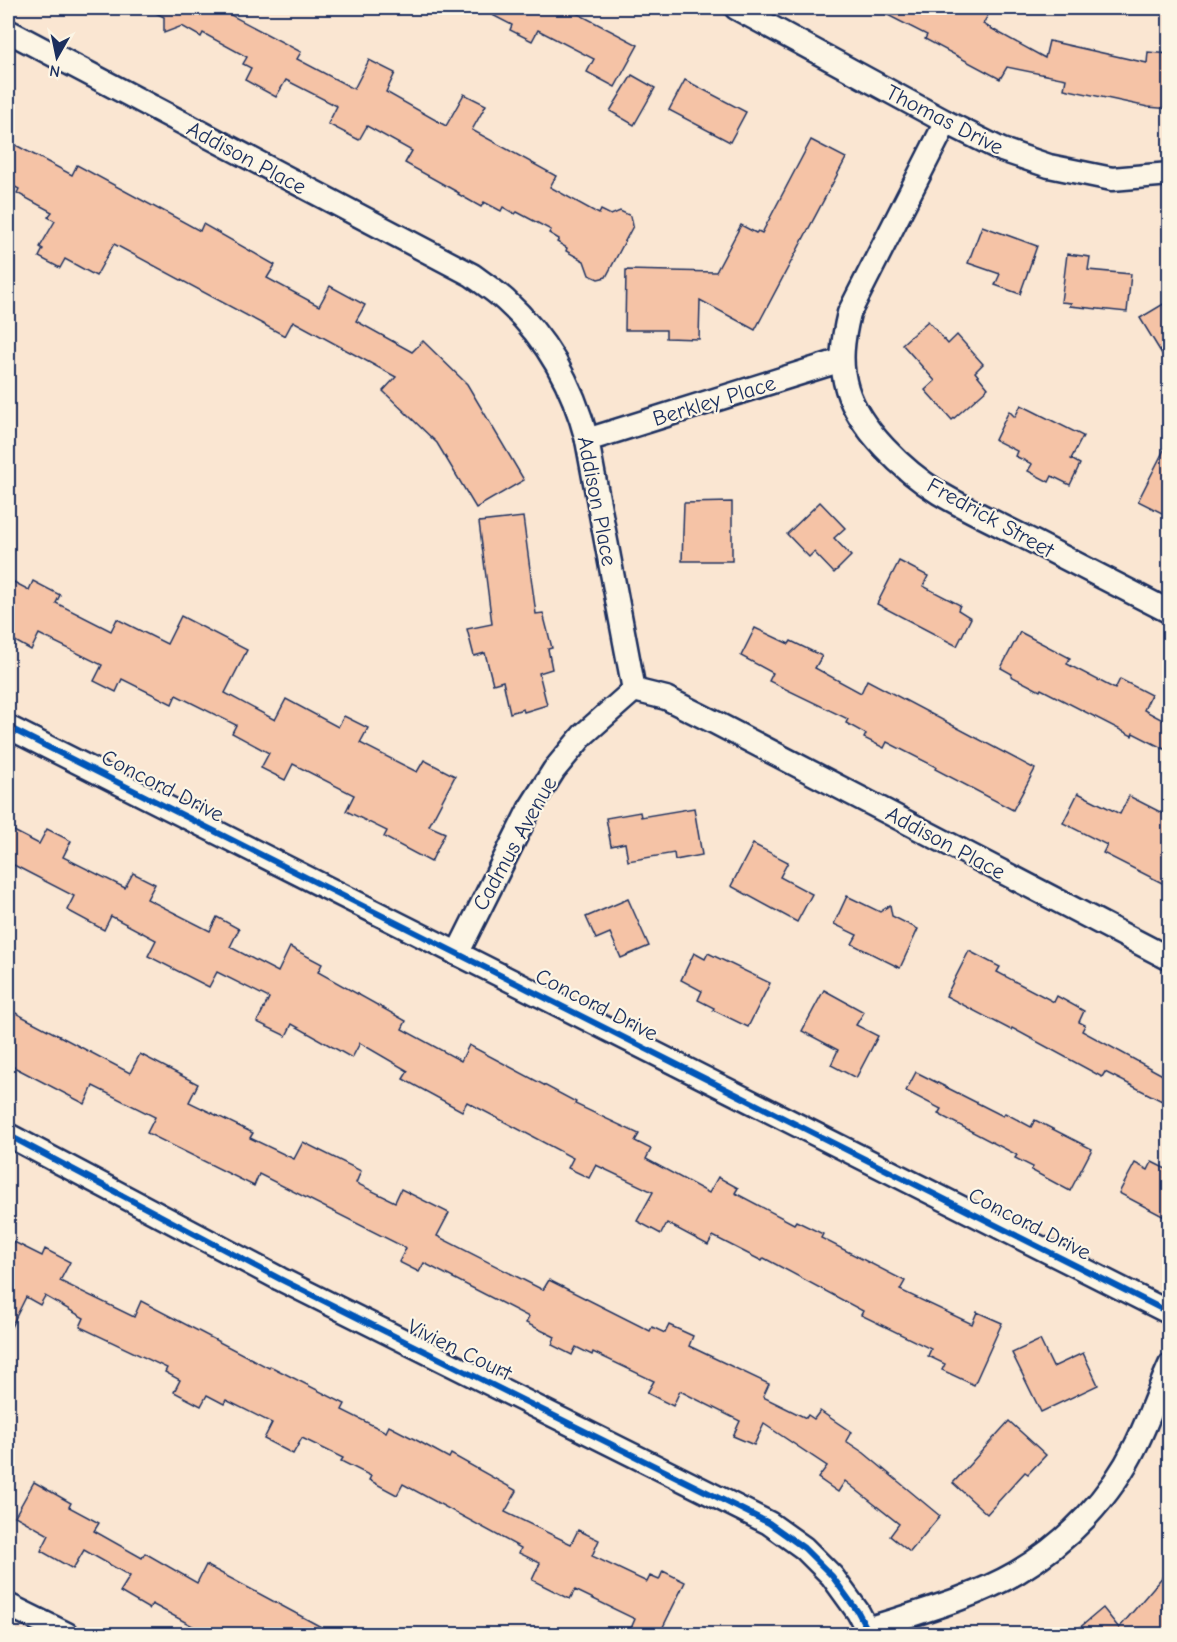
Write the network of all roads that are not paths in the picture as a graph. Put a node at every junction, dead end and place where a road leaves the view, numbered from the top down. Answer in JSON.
{"nodes":[{"id":1,"x":736,"y":8,"type":"edge"},
{"id":2,"x":8,"y":31,"type":"edge"},
{"id":3,"x":946,"y":122,"type":"junction"},
{"id":4,"x":1170,"y":174,"type":"edge"},
{"id":5,"x":842,"y":360,"type":"junction"},
{"id":6,"x":587,"y":440,"type":"junction"},
{"id":7,"x":1170,"y":612,"type":"edge"},
{"id":8,"x":634,"y":690,"type":"junction"},
{"id":9,"x":8,"y":727,"type":"edge"},
{"id":10,"x":457,"y":954,"type":"junction"},
{"id":11,"x":1170,"y":959,"type":"edge"},
{"id":12,"x":8,"y":1135,"type":"edge"},
{"id":13,"x":1170,"y":1313,"type":"edge"},
{"id":14,"x":1170,"y":1365,"type":"edge"},
{"id":15,"x":8,"y":1605,"type":"edge"},
{"id":16,"x":868,"y":1632,"type":"edge"},
{"id":17,"x":67,"y":1635,"type":"edge"}],
"edges":[{"from":1,"to":3,"type":"street","name":"Thomas Drive"},
{"from":2,"to":6,"type":"street","name":"Addison Place"},
{"from":3,"to":4,"type":"street","name":"Thomas Drive"},
{"from":3,"to":5,"type":"street","name":"Fredrick Street"},
{"from":5,"to":6,"type":"street","name":"Berkley Place"},
{"from":5,"to":7,"type":"street","name":"Fredrick Street"},
{"from":6,"to":8,"type":"street","name":"Addison Place"},
{"from":8,"to":10,"type":"street","name":"Cadmus Avenue"},
{"from":8,"to":11,"type":"street","name":"Addison Place"},
{"from":9,"to":10,"type":"street","name":"Concord Drive"},
{"from":10,"to":13,"type":"street","name":"Concord Drive"},
{"from":12,"to":16,"type":"street","name":"Vivien Court"},
{"from":14,"to":16,"type":"street"},
{"from":15,"to":17,"type":"street"}]}
